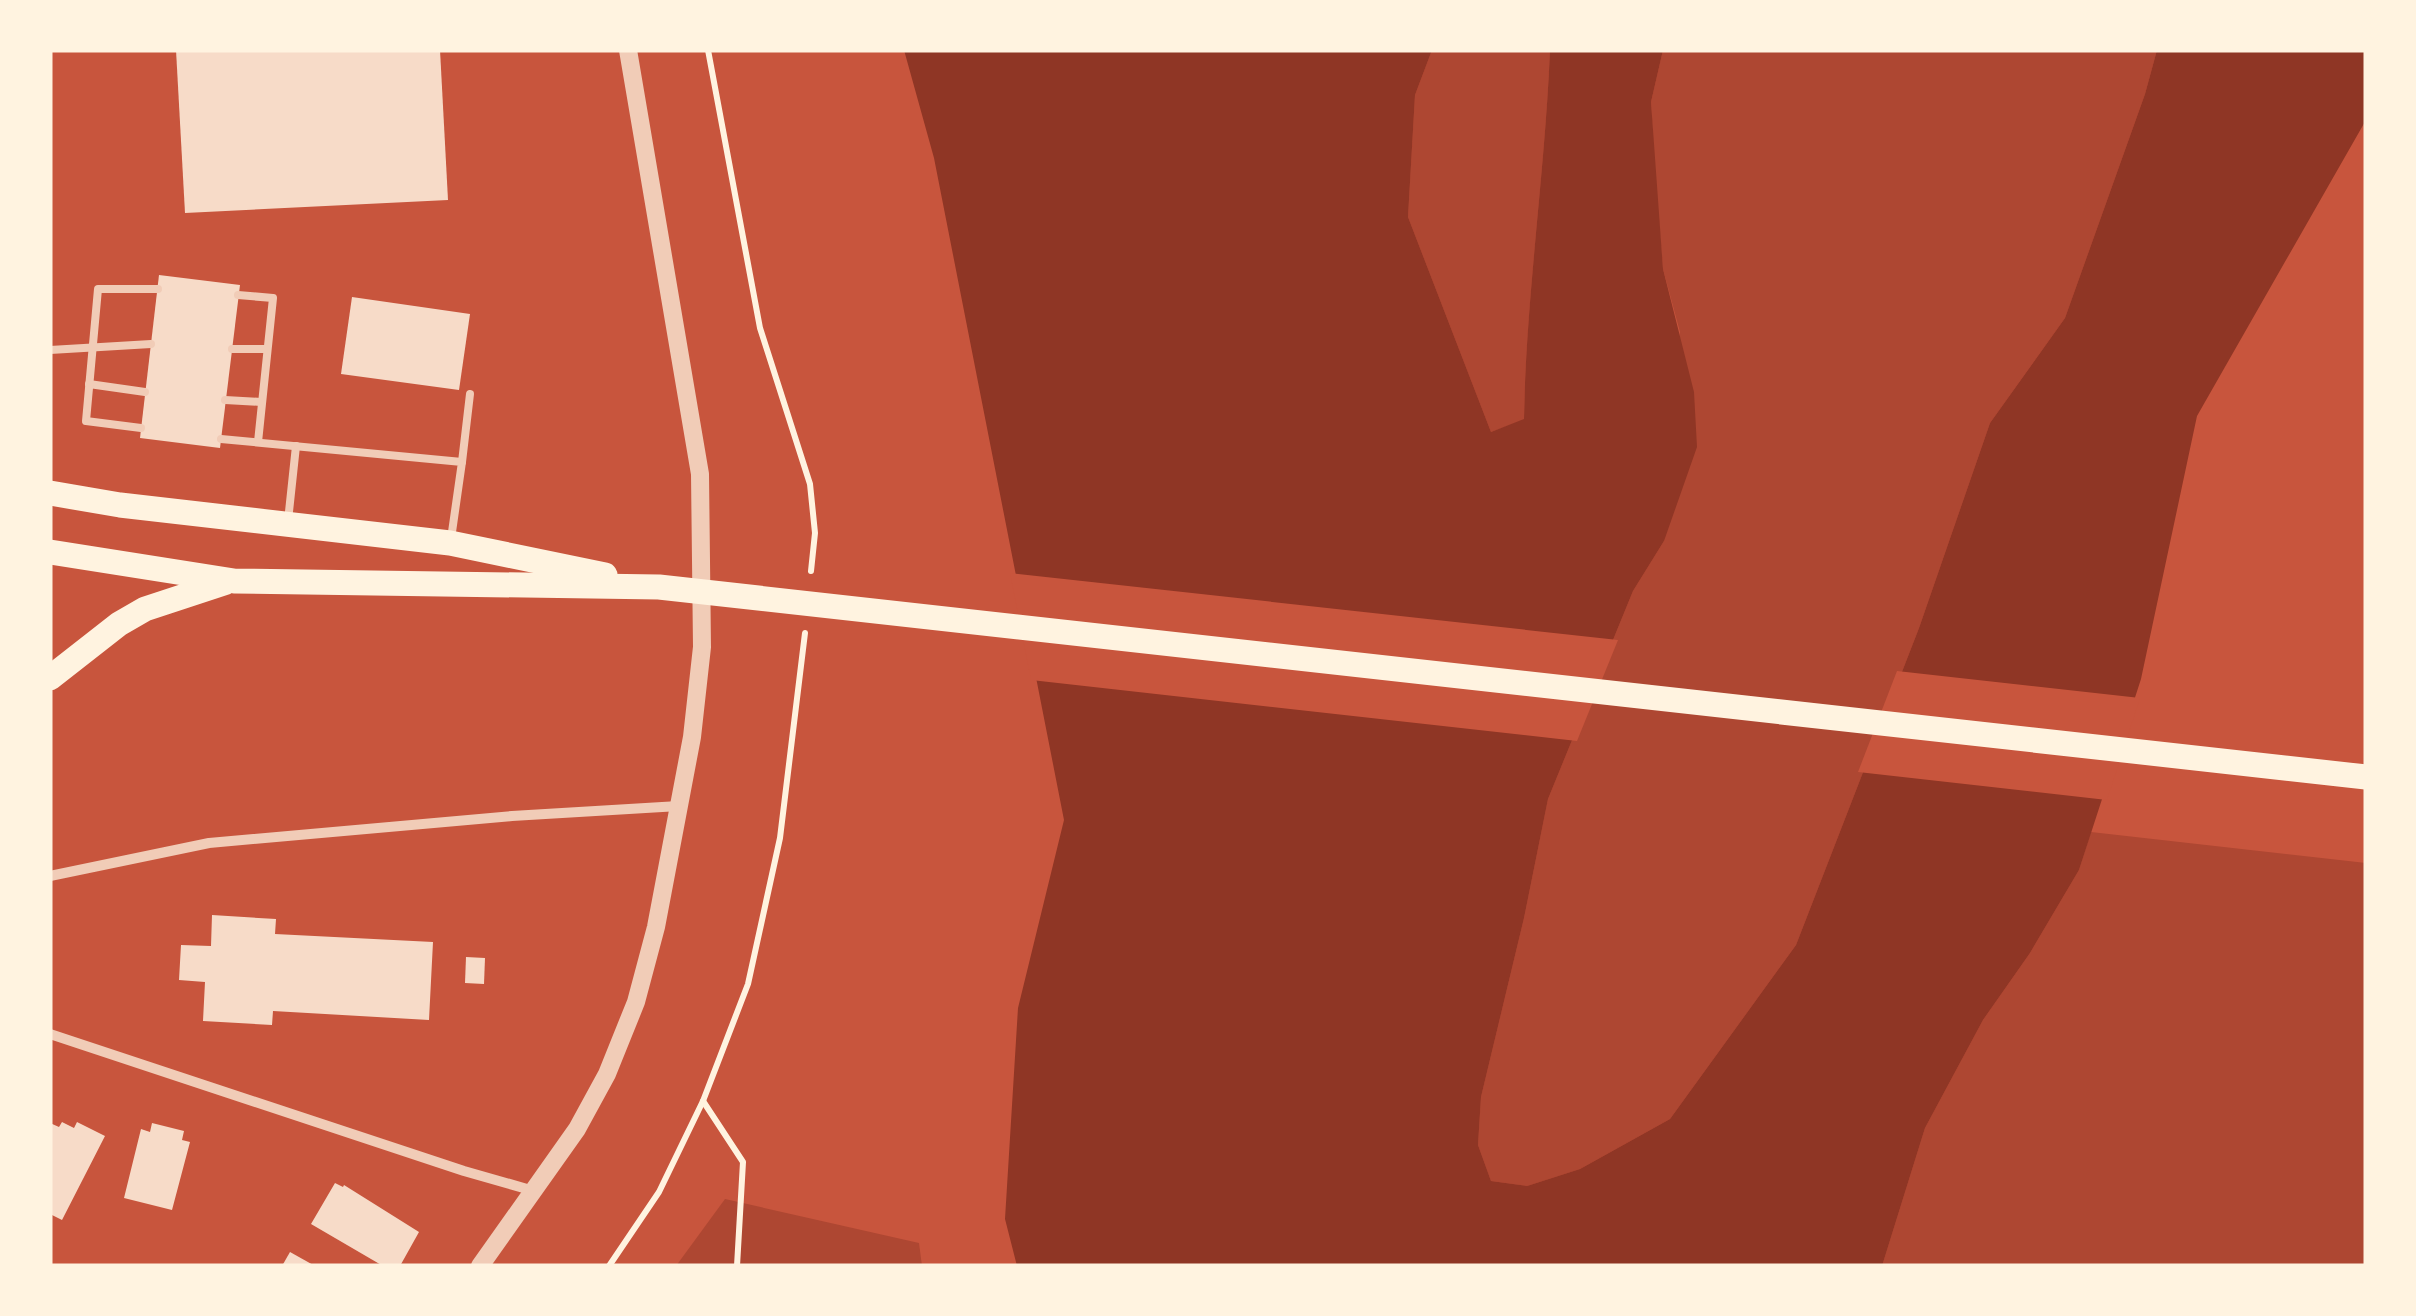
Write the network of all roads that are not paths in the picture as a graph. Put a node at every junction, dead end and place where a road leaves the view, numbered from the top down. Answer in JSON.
{"nodes":[{"id":1,"x":628,"y":50,"type":"edge"},
{"id":2,"x":158,"y":288,"type":"dead end"},
{"id":3,"x":238,"y":295,"type":"dead end"},
{"id":4,"x":151,"y":344,"type":"dead end"},
{"id":5,"x":232,"y":348,"type":"dead end"},
{"id":6,"x":92,"y":349,"type":"junction"},
{"id":7,"x":50,"y":350,"type":"edge"},
{"id":8,"x":266,"y":350,"type":"junction"},
{"id":9,"x":90,"y":384,"type":"junction"},
{"id":10,"x":145,"y":392,"type":"dead end"},
{"id":11,"x":470,"y":394,"type":"dead end"},
{"id":12,"x":225,"y":400,"type":"dead end"},
{"id":13,"x":261,"y":402,"type":"junction"},
{"id":14,"x":141,"y":428,"type":"dead end"},
{"id":15,"x":221,"y":438,"type":"dead end"},
{"id":16,"x":258,"y":442,"type":"junction"},
{"id":17,"x":296,"y":446,"type":"junction"},
{"id":18,"x":462,"y":462,"type":"junction"},
{"id":19,"x":50,"y":493,"type":"edge"},
{"id":20,"x":288,"y":524,"type":"junction"},
{"id":21,"x":450,"y":543,"type":"junction"},
{"id":22,"x":50,"y":552,"type":"edge"},
{"id":23,"x":234,"y":581,"type":"junction"},
{"id":24,"x":659,"y":587,"type":"junction"},
{"id":25,"x":50,"y":678,"type":"edge"},
{"id":26,"x":2366,"y":777,"type":"edge"},
{"id":27,"x":681,"y":806,"type":"junction"},
{"id":28,"x":50,"y":876,"type":"edge"},
{"id":29,"x":50,"y":1034,"type":"edge"},
{"id":30,"x":534,"y":1190,"type":"junction"},
{"id":31,"x":480,"y":1266,"type":"edge"}],
"edges":[{"from":1,"to":27,"type":"street"},
{"from":2,"to":6,"type":"lane"},
{"from":3,"to":8,"type":"lane"},
{"from":4,"to":6,"type":"lane"},
{"from":5,"to":8,"type":"lane"},
{"from":6,"to":7,"type":"lane"},
{"from":6,"to":9,"type":"lane"},
{"from":8,"to":13,"type":"lane"},
{"from":9,"to":10,"type":"lane"},
{"from":9,"to":14,"type":"lane"},
{"from":11,"to":18,"type":"lane"},
{"from":12,"to":13,"type":"lane"},
{"from":13,"to":16,"type":"lane"},
{"from":15,"to":16,"type":"lane"},
{"from":16,"to":17,"type":"lane"},
{"from":17,"to":18,"type":"lane"},
{"from":17,"to":20,"type":"lane"},
{"from":18,"to":21,"type":"lane"},
{"from":19,"to":20,"type":"main road"},
{"from":20,"to":21,"type":"main road"},
{"from":21,"to":24,"type":"main road"},
{"from":22,"to":23,"type":"main road"},
{"from":23,"to":24,"type":"main road"},
{"from":23,"to":25,"type":"main road"},
{"from":24,"to":26,"type":"main road"},
{"from":27,"to":28,"type":"street"},
{"from":27,"to":30,"type":"street"},
{"from":29,"to":30,"type":"street"},
{"from":30,"to":31,"type":"street"}]}
